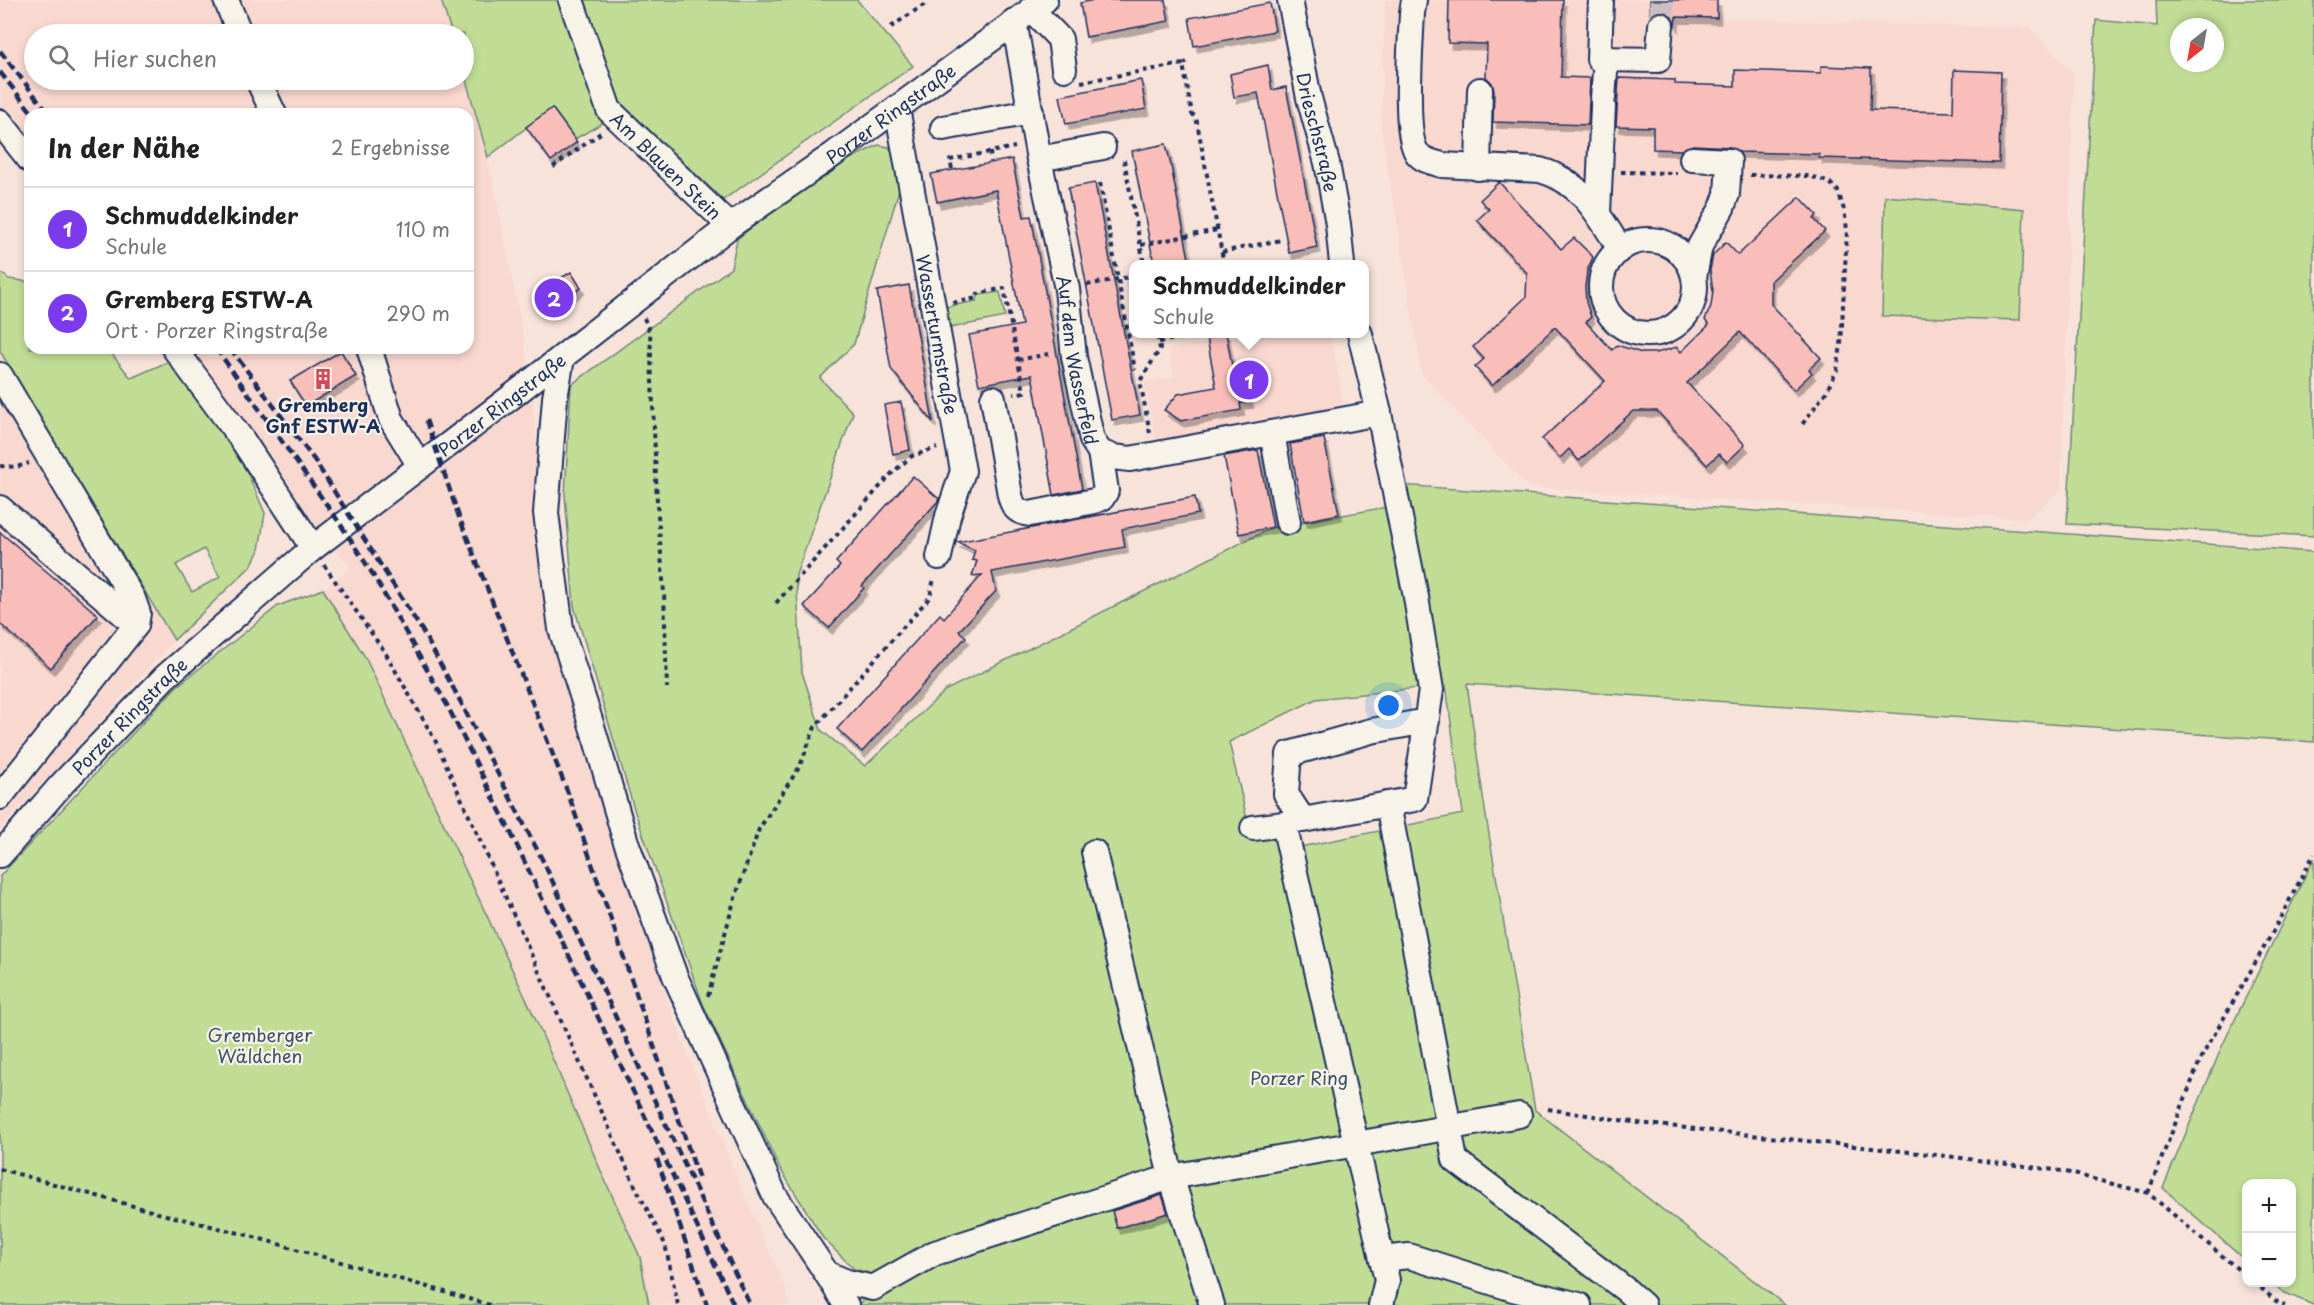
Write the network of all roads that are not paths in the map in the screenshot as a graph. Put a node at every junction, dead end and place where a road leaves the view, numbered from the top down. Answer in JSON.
{"nodes":[{"id":1,"x":226,"y":0,"type":"edge"},
{"id":2,"x":571,"y":0,"type":"edge"},
{"id":3,"x":1290,"y":0,"type":"edge"},
{"id":4,"x":1414,"y":0,"type":"edge"},
{"id":5,"x":1600,"y":0,"type":"edge"},
{"id":6,"x":1030,"y":10,"type":"edge"},
{"id":7,"x":236,"y":24,"type":"edge"},
{"id":8,"x":1661,"y":25,"type":"tunnel mouth"},
{"id":9,"x":1606,"y":59,"type":"junction"},
{"id":10,"x":1068,"y":76,"type":"road end"},
{"id":11,"x":263,"y":90,"type":"edge"},
{"id":12,"x":1480,"y":90,"type":"dead end"},
{"id":13,"x":271,"y":108,"type":"edge"},
{"id":14,"x":897,"y":108,"type":"junction"},
{"id":15,"x":1031,"y":112,"type":"junction"},
{"id":16,"x":0,"y":122,"type":"edge"},
{"id":17,"x":943,"y":128,"type":"dead end"},
{"id":18,"x":1103,"y":147,"type":"dead end"},
{"id":19,"x":1038,"y":151,"type":"junction"},
{"id":20,"x":24,"y":152,"type":"edge"},
{"id":21,"x":1687,"y":166,"type":"road end"},
{"id":22,"x":1479,"y":168,"type":"junction"},
{"id":23,"x":1598,"y":213,"type":"junction"},
{"id":24,"x":730,"y":226,"type":"junction"},
{"id":25,"x":1710,"y":228,"type":"junction"},
{"id":26,"x":1655,"y":241,"type":"junction"},
{"id":27,"x":1620,"y":249,"type":"junction"},
{"id":28,"x":1341,"y":260,"type":"edge"},
{"id":29,"x":1694,"y":277,"type":"junction"},
{"id":30,"x":1361,"y":338,"type":"edge"},
{"id":31,"x":178,"y":354,"type":"edge"},
{"id":32,"x":371,"y":354,"type":"edge"},
{"id":33,"x":562,"y":358,"type":"junction"},
{"id":34,"x":0,"y":375,"type":"edge"},
{"id":35,"x":993,"y":398,"type":"road end"},
{"id":36,"x":1379,"y":413,"type":"junction"},
{"id":37,"x":1272,"y":433,"type":"junction"},
{"id":38,"x":1100,"y":452,"type":"junction"},
{"id":39,"x":420,"y":466,"type":"junction"},
{"id":40,"x":0,"y":508,"type":"edge"},
{"id":41,"x":1288,"y":522,"type":"dead end"},
{"id":42,"x":313,"y":548,"type":"junction"},
{"id":43,"x":939,"y":556,"type":"road end"},
{"id":44,"x":136,"y":625,"type":"junction"},
{"id":45,"x":1427,"y":721,"type":"junction"},
{"id":46,"x":0,"y":797,"type":"edge"},
{"id":47,"x":1388,"y":804,"type":"junction"},
{"id":48,"x":1253,"y":828,"type":"dead end"},
{"id":49,"x":1094,"y":852,"type":"dead end"},
{"id":50,"x":0,"y":855,"type":"edge"},
{"id":51,"x":1519,"y":1115,"type":"dead end"},
{"id":52,"x":1449,"y":1128,"type":"junction"},
{"id":53,"x":1357,"y":1143,"type":"junction"},
{"id":54,"x":1171,"y":1177,"type":"junction"},
{"id":55,"x":1382,"y":1259,"type":"junction"},
{"id":56,"x":827,"y":1274,"type":"junction"},
{"id":57,"x":846,"y":1305,"type":"edge"},
{"id":58,"x":1212,"y":1305,"type":"edge"},
{"id":59,"x":1381,"y":1305,"type":"edge"},
{"id":60,"x":1579,"y":1305,"type":"edge"},
{"id":61,"x":1643,"y":1305,"type":"edge"}],
"edges":[{"from":1,"to":7,"type":"street"},
{"from":2,"to":24,"type":"street","name":"Am Blauen Stein"},
{"from":3,"to":28,"type":"street","name":"Drieschstraße"},
{"from":4,"to":22,"type":"street"},
{"from":5,"to":9,"type":"street"},
{"from":6,"to":10,"type":"street"},
{"from":6,"to":14,"type":"street","name":"Porzer Ringstraße"},
{"from":6,"to":15,"type":"street","name":"Auf dem Wasserfeld"},
{"from":8,"to":9,"type":"street"},
{"from":9,"to":23,"type":"street"},
{"from":11,"to":13,"type":"street"},
{"from":12,"to":22,"type":"street"},
{"from":14,"to":24,"type":"street","name":"Porzer Ringstraße"},
{"from":14,"to":43,"type":"street","name":"Wasserturmstraße"},
{"from":15,"to":17,"type":"street"},
{"from":15,"to":19,"type":"street","name":"Auf dem Wasserfeld"},
{"from":16,"to":20,"type":"street"},
{"from":18,"to":19,"type":"street"},
{"from":19,"to":38,"type":"street","name":"Auf dem Wasserfeld"},
{"from":21,"to":25,"type":"street"},
{"from":22,"to":23,"type":"street"},
{"from":23,"to":27,"type":"street"},
{"from":24,"to":33,"type":"street","name":"Porzer Ringstraße"},
{"from":25,"to":26,"type":"street"},
{"from":25,"to":29,"type":"street"},
{"from":26,"to":27,"type":"street"},
{"from":26,"to":29,"type":"street"},
{"from":27,"to":29,"type":"street"},
{"from":30,"to":36,"type":"street"},
{"from":31,"to":42,"type":"street"},
{"from":32,"to":39,"type":"street"},
{"from":33,"to":39,"type":"street","name":"Porzer Ringstraße"},
{"from":33,"to":56,"type":"street"},
{"from":34,"to":44,"type":"street"},
{"from":35,"to":38,"type":"street"},
{"from":36,"to":37,"type":"street","name":"Auf dem Wasserfeld"},
{"from":36,"to":45,"type":"street"},
{"from":37,"to":38,"type":"street","name":"Auf dem Wasserfeld"},
{"from":37,"to":41,"type":"street"},
{"from":39,"to":42,"type":"street","name":"Porzer Ringstraße"},
{"from":40,"to":44,"type":"street"},
{"from":42,"to":50,"type":"street","name":"Porzer Ringstraße"},
{"from":44,"to":46,"type":"street"},
{"from":45,"to":47,"type":"street"},
{"from":45,"to":47,"type":"street"},
{"from":47,"to":52,"type":"street"},
{"from":48,"to":53,"type":"street"},
{"from":49,"to":54,"type":"street"},
{"from":51,"to":52,"type":"street"},
{"from":52,"to":53,"type":"street"},
{"from":52,"to":61,"type":"street"},
{"from":53,"to":54,"type":"street"},
{"from":53,"to":55,"type":"street"},
{"from":54,"to":56,"type":"street"},
{"from":54,"to":58,"type":"street"},
{"from":55,"to":59,"type":"street"},
{"from":55,"to":60,"type":"street"},
{"from":56,"to":57,"type":"street"}]}
